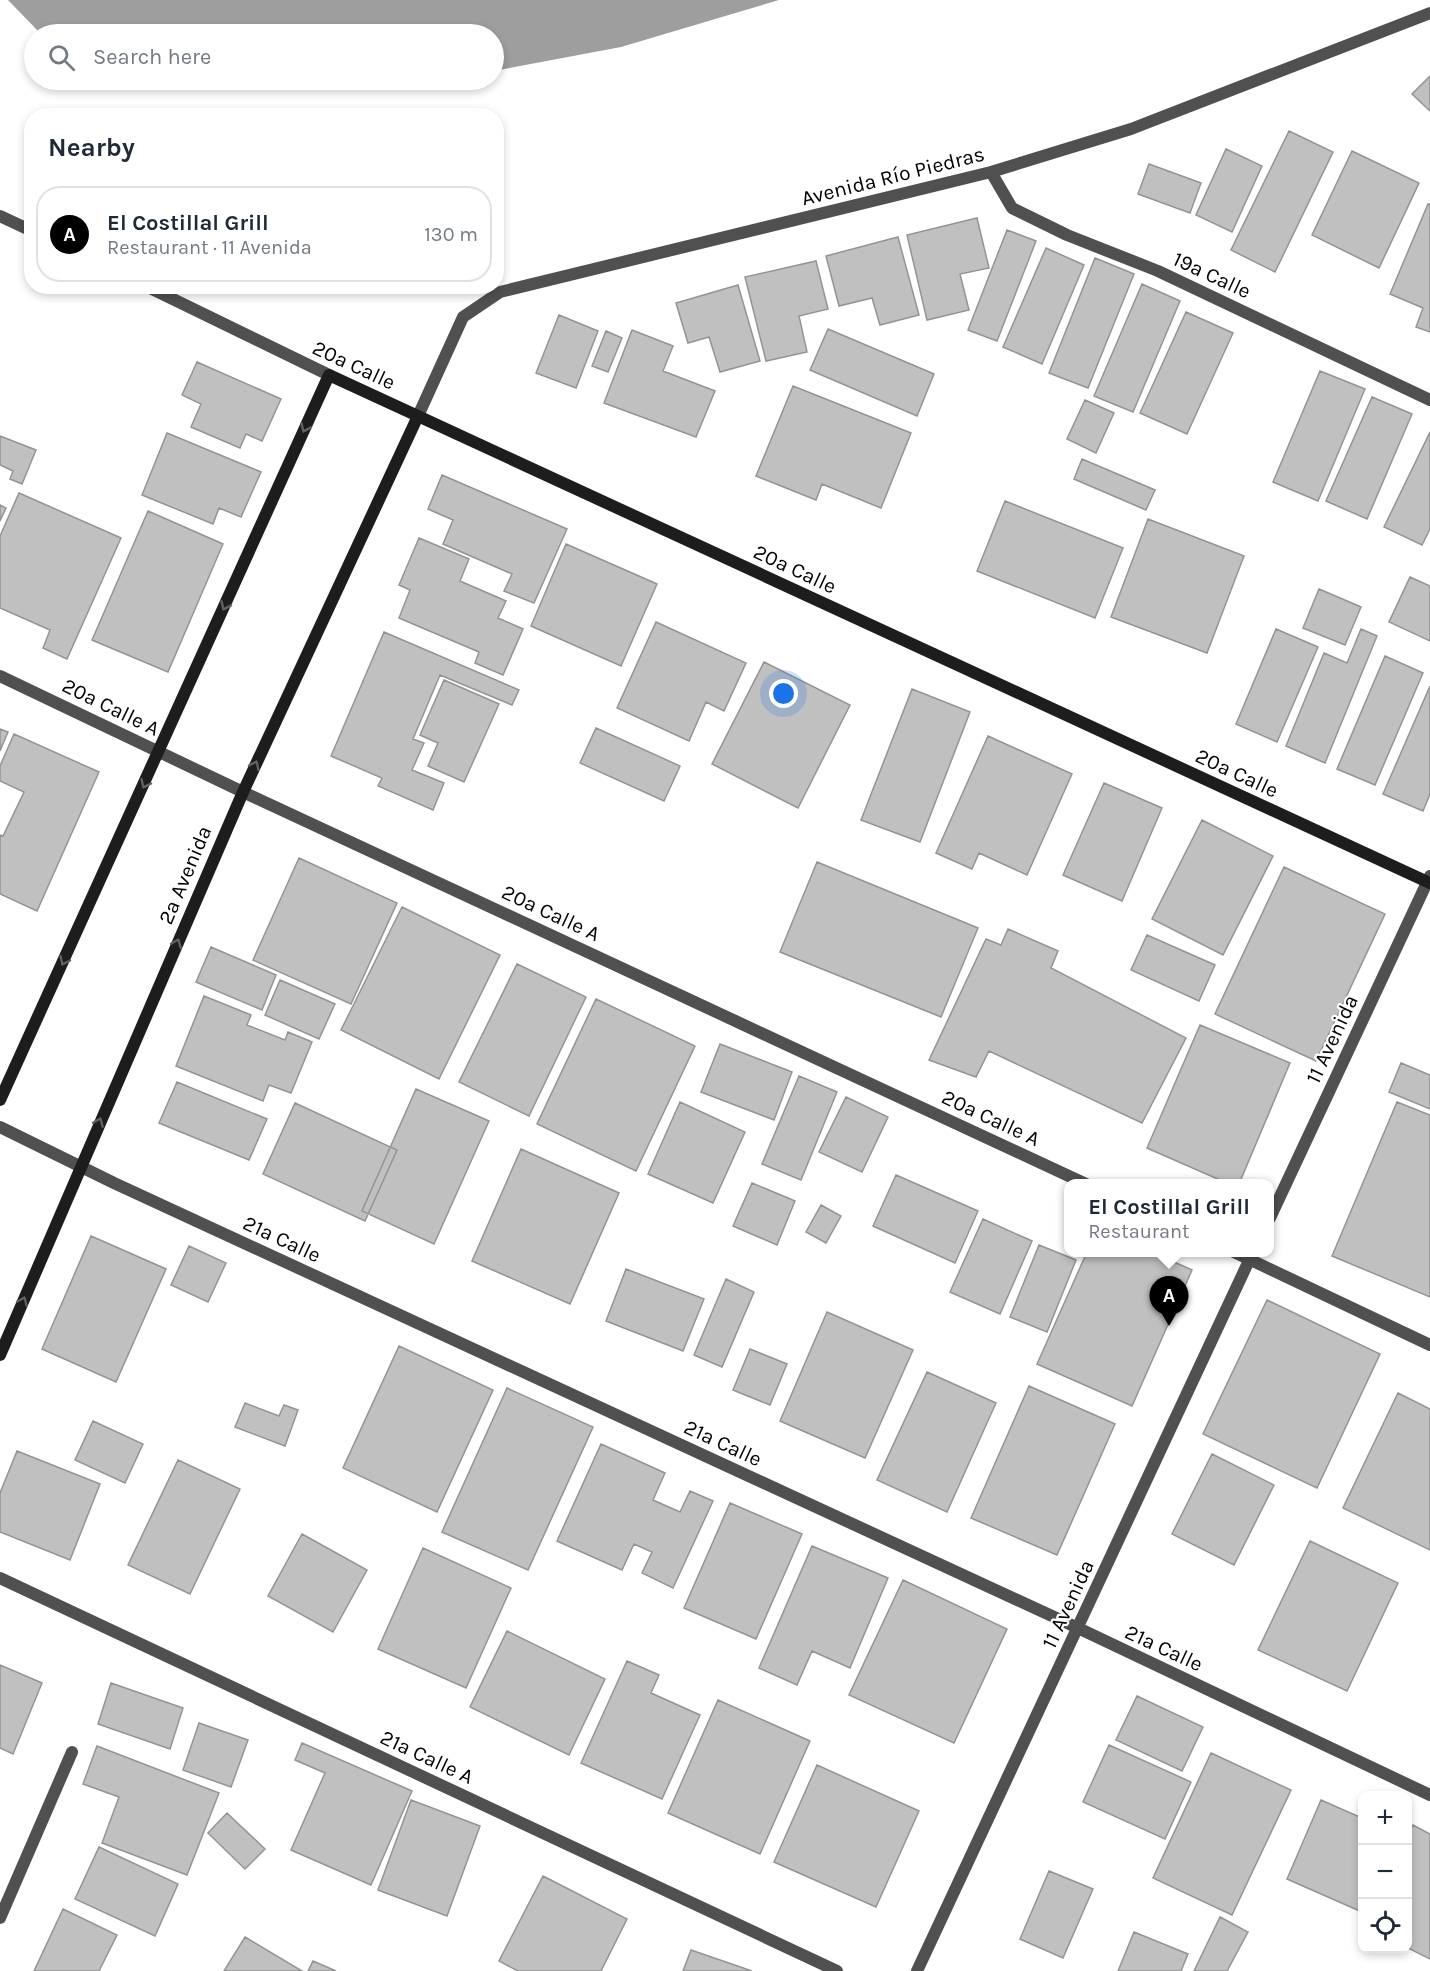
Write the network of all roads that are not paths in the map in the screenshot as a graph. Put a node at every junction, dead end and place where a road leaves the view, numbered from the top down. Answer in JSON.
{"nodes":[{"id":1,"x":1430,"y":13,"type":"edge"},
{"id":2,"x":990,"y":172,"type":"junction"},
{"id":3,"x":0,"y":216,"type":"edge"},
{"id":4,"x":24,"y":227,"type":"edge"},
{"id":5,"x":504,"y":291,"type":"edge"},
{"id":6,"x":162,"y":294,"type":"edge"},
{"id":7,"x":497,"y":294,"type":"edge"},
{"id":8,"x":329,"y":375,"type":"junction"},
{"id":9,"x":1430,"y":400,"type":"edge"},
{"id":10,"x":418,"y":416,"type":"junction"},
{"id":11,"x":0,"y":676,"type":"edge"},
{"id":12,"x":160,"y":752,"type":"junction"},
{"id":13,"x":243,"y":792,"type":"junction"},
{"id":14,"x":1429,"y":880,"type":"edge"},
{"id":15,"x":0,"y":1100,"type":"edge"},
{"id":16,"x":0,"y":1127,"type":"edge"},
{"id":17,"x":80,"y":1166,"type":"junction"},
{"id":18,"x":1075,"y":1179,"type":"edge"},
{"id":19,"x":1274,"y":1207,"type":"edge"},
{"id":20,"x":1252,"y":1257,"type":"edge"},
{"id":21,"x":1254,"y":1257,"type":"edge"},
{"id":22,"x":1430,"y":1345,"type":"edge"},
{"id":23,"x":0,"y":1355,"type":"edge"},
{"id":24,"x":0,"y":1578,"type":"edge"},
{"id":25,"x":1078,"y":1628,"type":"junction"},
{"id":26,"x":72,"y":1752,"type":"dead end"},
{"id":27,"x":1430,"y":1796,"type":"edge"},
{"id":28,"x":0,"y":1918,"type":"edge"},
{"id":29,"x":837,"y":1971,"type":"edge"},
{"id":30,"x":917,"y":1971,"type":"edge"}],
"edges":[{"from":1,"to":2,"type":"street","name":"Avenida Río Piedras"},
{"from":2,"to":5,"type":"street","name":"Avenida Río Piedras"},
{"from":2,"to":9,"type":"street","name":"19a Calle"},
{"from":3,"to":4,"type":"street"},
{"from":6,"to":8,"type":"street","name":"20a Calle"},
{"from":7,"to":10,"type":"street","name":"Avenida Río Piedras"},
{"from":8,"to":10,"type":"street","name":"20a Calle"},
{"from":8,"to":12,"type":"street","one_way":true},
{"from":13,"to":10,"type":"street","name":"2a Avenida","one_way":true},
{"from":10,"to":14,"type":"street","name":"20a Calle"},
{"from":11,"to":12,"type":"street","name":"20a Calle A"},
{"from":12,"to":13,"type":"street","name":"20a Calle A"},
{"from":12,"to":15,"type":"street","one_way":true},
{"from":17,"to":13,"type":"street","name":"2a Avenida","one_way":true},
{"from":13,"to":18,"type":"street","name":"20a Calle A"},
{"from":14,"to":19,"type":"street","name":"11 Avenida"},
{"from":16,"to":17,"type":"street","name":"21a Calle"},
{"from":23,"to":17,"type":"street","name":"2a Avenida","one_way":true},
{"from":17,"to":25,"type":"street","name":"21a Calle"},
{"from":20,"to":25,"type":"street","name":"11 Avenida"},
{"from":21,"to":22,"type":"street"},
{"from":24,"to":29,"type":"street","name":"21a Calle A"},
{"from":25,"to":27,"type":"street","name":"21a Calle"},
{"from":25,"to":30,"type":"street","name":"11 Avenida"},
{"from":26,"to":28,"type":"street"}]}
